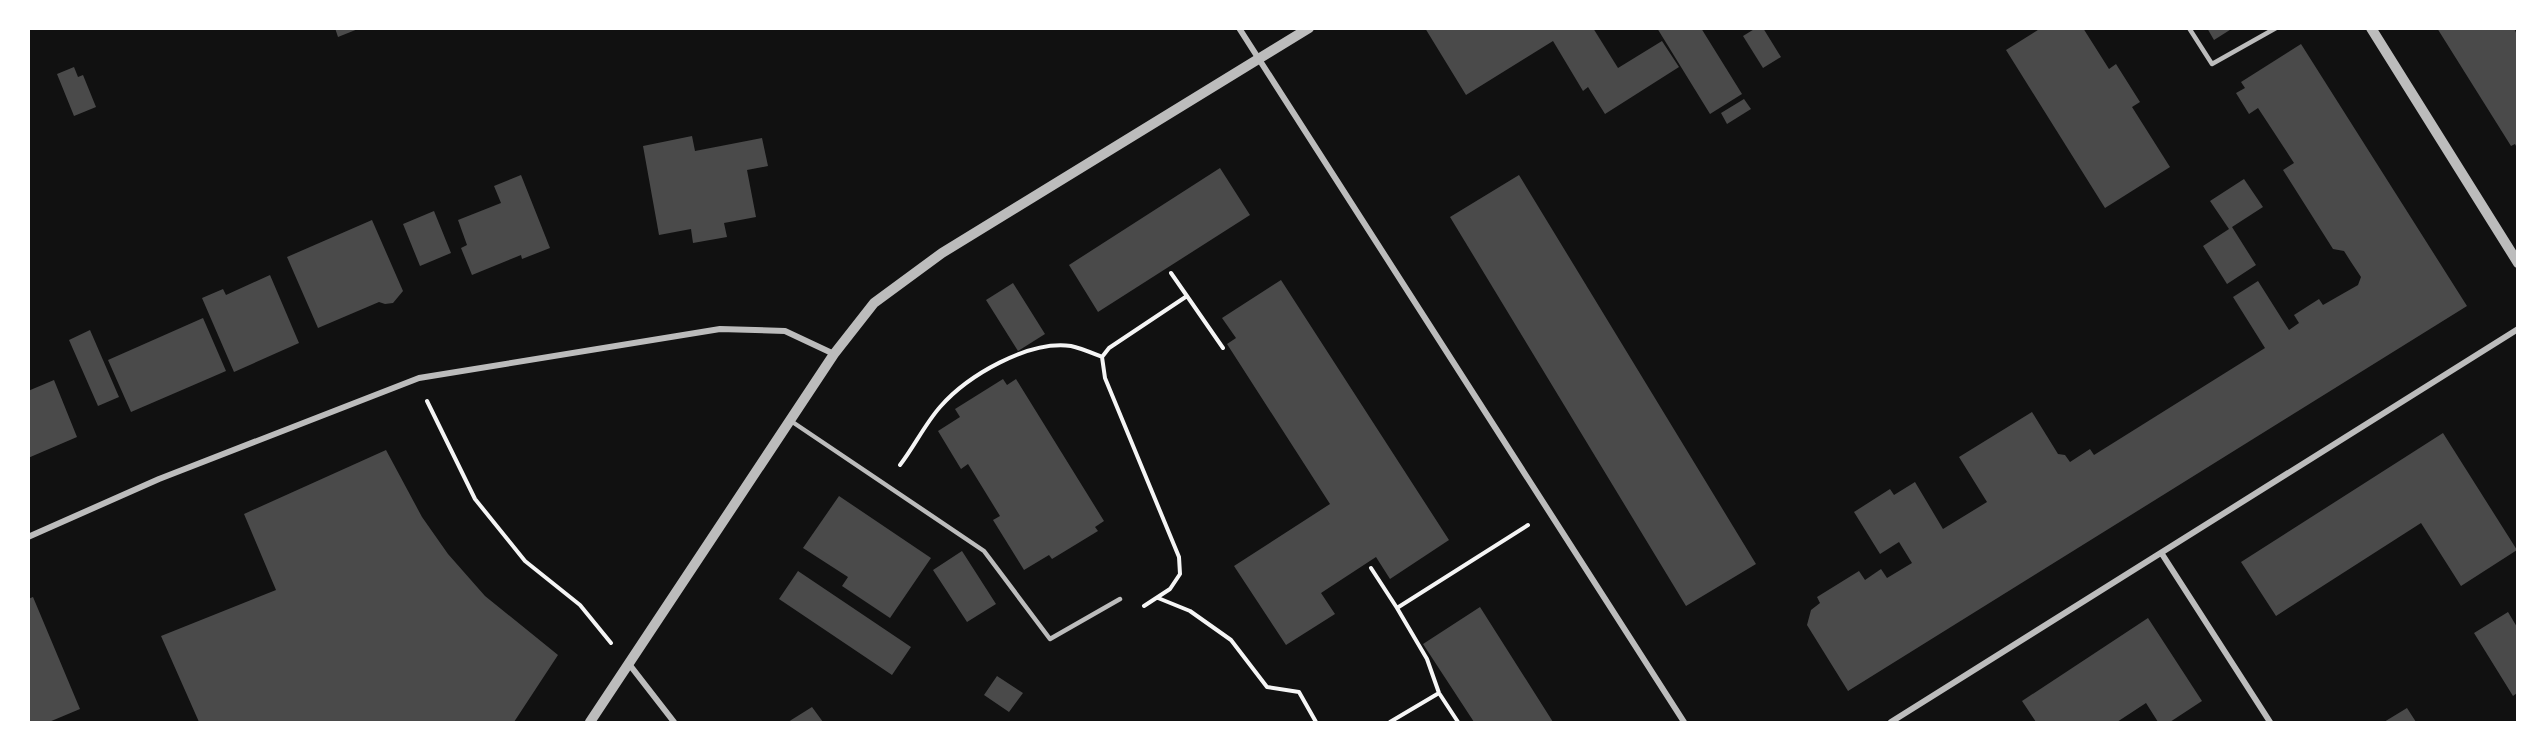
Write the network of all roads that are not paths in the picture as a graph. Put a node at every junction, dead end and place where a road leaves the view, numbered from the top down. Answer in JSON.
{"nodes":[{"id":1,"x":1239,"y":28,"type":"edge"},
{"id":2,"x":1309,"y":28,"type":"edge"},
{"id":3,"x":2189,"y":28,"type":"edge"},
{"id":4,"x":2276,"y":28,"type":"edge"},
{"id":5,"x":2371,"y":28,"type":"edge"},
{"id":6,"x":1258,"y":60,"type":"junction"},
{"id":7,"x":2517,"y":263,"type":"edge"},
{"id":8,"x":2517,"y":329,"type":"edge"},
{"id":9,"x":834,"y":354,"type":"junction"},
{"id":10,"x":790,"y":420,"type":"junction"},
{"id":11,"x":28,"y":537,"type":"edge"},
{"id":12,"x":2162,"y":554,"type":"junction"},
{"id":13,"x":1120,"y":600,"type":"dead end"},
{"id":14,"x":629,"y":664,"type":"junction"},
{"id":15,"x":590,"y":723,"type":"edge"},
{"id":16,"x":674,"y":723,"type":"edge"},
{"id":17,"x":1684,"y":723,"type":"edge"},
{"id":18,"x":1891,"y":723,"type":"edge"},
{"id":19,"x":2270,"y":723,"type":"edge"}],
"edges":[{"from":1,"to":6,"type":"street"},
{"from":2,"to":6,"type":"street"},
{"from":3,"to":4,"type":"lane"},
{"from":5,"to":7,"type":"street"},
{"from":6,"to":9,"type":"street"},
{"from":6,"to":17,"type":"street"},
{"from":8,"to":12,"type":"street"},
{"from":9,"to":10,"type":"street"},
{"from":9,"to":11,"type":"street"},
{"from":10,"to":13,"type":"lane"},
{"from":10,"to":14,"type":"street"},
{"from":12,"to":18,"type":"street"},
{"from":12,"to":19,"type":"street"},
{"from":14,"to":15,"type":"street"},
{"from":14,"to":16,"type":"street"}]}
